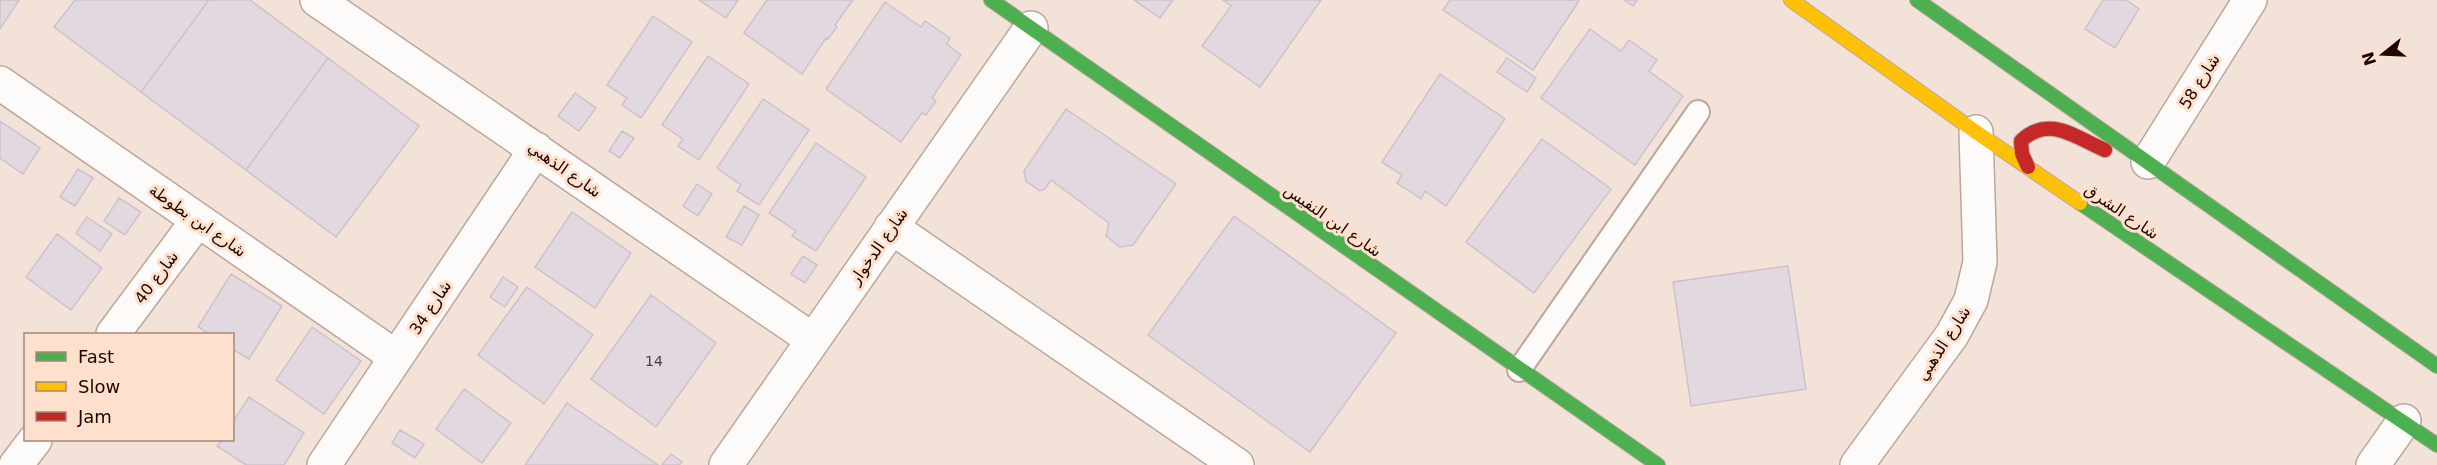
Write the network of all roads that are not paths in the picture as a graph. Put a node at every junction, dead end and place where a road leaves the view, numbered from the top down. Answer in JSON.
{"nodes":[{"id":1,"x":317,"y":0,"type":"edge"},
{"id":2,"x":991,"y":0,"type":"edge"},
{"id":3,"x":1791,"y":0,"type":"edge"},
{"id":4,"x":1917,"y":0,"type":"edge"},
{"id":5,"x":2250,"y":0,"type":"edge"},
{"id":6,"x":1031,"y":28,"type":"junction"},
{"id":7,"x":0,"y":83,"type":"edge"},
{"id":8,"x":1698,"y":112,"type":"dead end"},
{"id":9,"x":1976,"y":132,"type":"junction"},
{"id":10,"x":536,"y":149,"type":"junction"},
{"id":11,"x":2148,"y":162,"type":"junction"},
{"id":12,"x":2028,"y":167,"type":"junction"},
{"id":13,"x":198,"y":220,"type":"junction"},
{"id":14,"x":891,"y":227,"type":"junction"},
{"id":15,"x":114,"y":333,"type":"edge"},
{"id":16,"x":813,"y":340,"type":"junction"},
{"id":17,"x":396,"y":357,"type":"junction"},
{"id":18,"x":2437,"y":366,"type":"edge"},
{"id":19,"x":1519,"y":370,"type":"junction"},
{"id":20,"x":2404,"y":421,"type":"junction"},
{"id":21,"x":34,"y":441,"type":"edge"},
{"id":22,"x":2437,"y":445,"type":"edge"},
{"id":23,"x":16,"y":465,"type":"edge"},
{"id":24,"x":324,"y":465,"type":"edge"},
{"id":25,"x":726,"y":465,"type":"edge"},
{"id":26,"x":1237,"y":465,"type":"edge"},
{"id":27,"x":1658,"y":465,"type":"edge"},
{"id":28,"x":1857,"y":465,"type":"edge"},
{"id":29,"x":2373,"y":465,"type":"edge"}],
"edges":[{"from":1,"to":10,"type":"street","name":"شارع الذهبي"},
{"from":2,"to":6,"type":"main road","name":"شارع ابن النفيس"},
{"from":3,"to":9,"type":"main road","name":"شارع الشرق"},
{"from":4,"to":11,"type":"main road"},
{"from":5,"to":11,"type":"street","name":"شارع 58"},
{"from":6,"to":14,"type":"street","name":"شارع الدخوار"},
{"from":6,"to":19,"type":"main road","name":"شارع ابن النفيس"},
{"from":7,"to":13,"type":"street","name":"شارع ابن بطوطة"},
{"from":8,"to":19,"type":"lane"},
{"from":9,"to":12,"type":"main road","name":"شارع الشرق"},
{"from":9,"to":28,"type":"street","name":"شارع الذهبي"},
{"from":10,"to":16,"type":"street","name":"شارع الذهبي"},
{"from":10,"to":17,"type":"street","name":"شارع 34"},
{"from":11,"to":12,"type":"main road"},
{"from":11,"to":18,"type":"main road"},
{"from":12,"to":20,"type":"main road","name":"شارع الشرق"},
{"from":13,"to":15,"type":"street","name":"شارع 40"},
{"from":13,"to":17,"type":"street","name":"شارع ابن بطوطة"},
{"from":14,"to":16,"type":"street","name":"شارع الدخوار"},
{"from":14,"to":26,"type":"street"},
{"from":16,"to":25,"type":"street","name":"شارع الدخوار"},
{"from":17,"to":24,"type":"street","name":"شارع 34"},
{"from":19,"to":27,"type":"main road","name":"شارع ابن النفيس"},
{"from":20,"to":22,"type":"main road","name":"شارع الشرق"},
{"from":20,"to":29,"type":"street"},
{"from":21,"to":23,"type":"street"}]}
